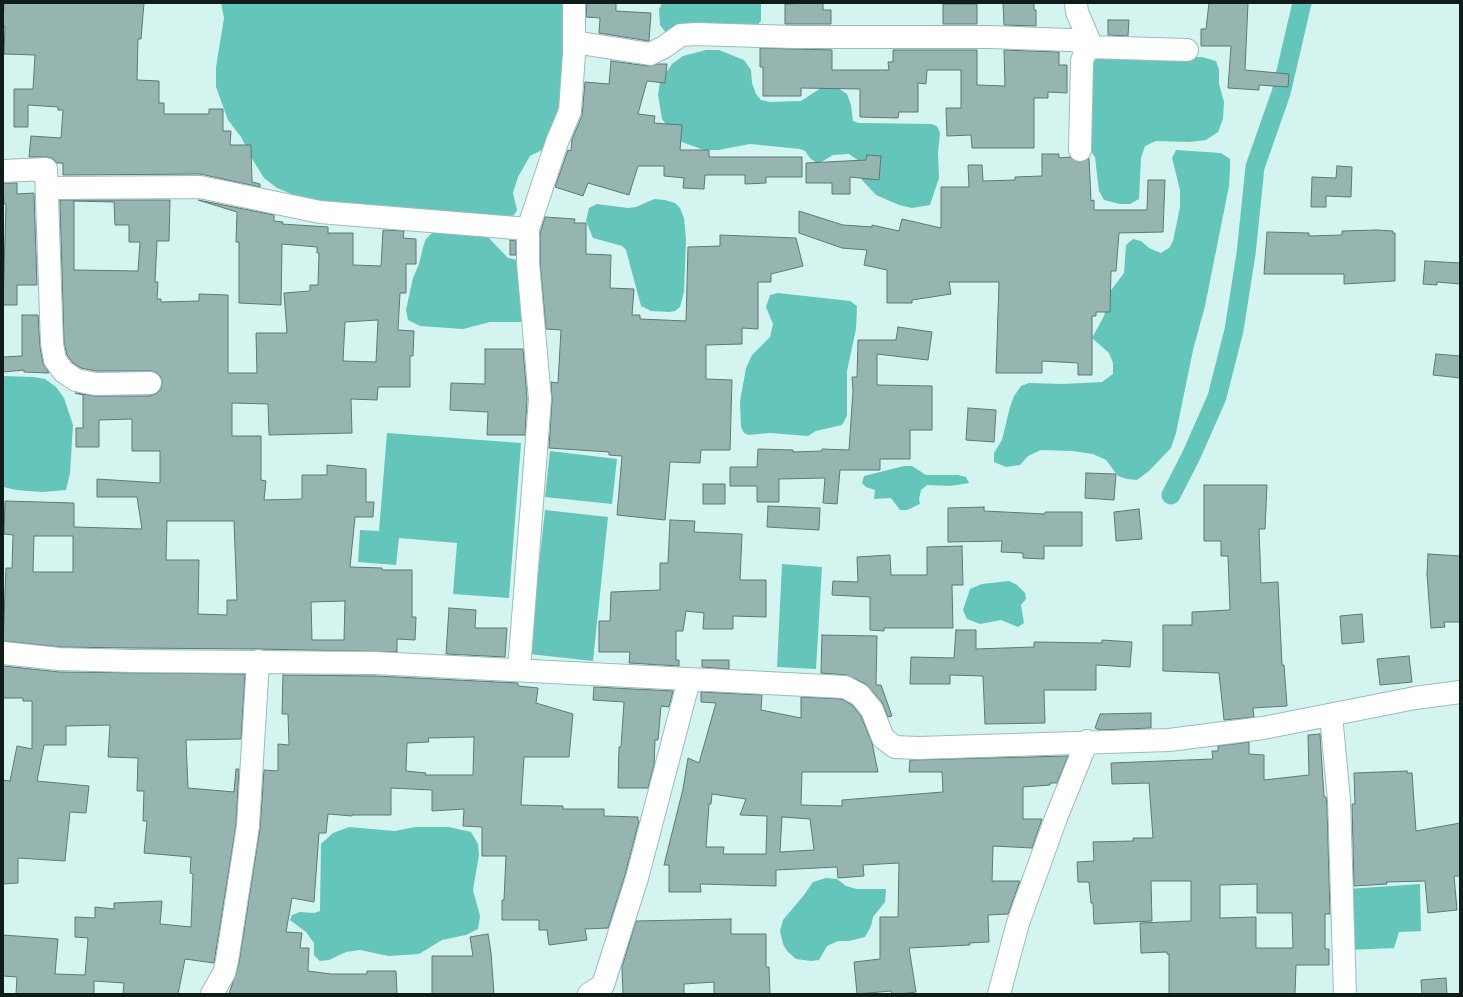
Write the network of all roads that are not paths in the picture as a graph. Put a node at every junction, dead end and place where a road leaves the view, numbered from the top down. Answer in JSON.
{"nodes":[{"id":1,"x":574,"y":3,"type":"edge"},
{"id":2,"x":1076,"y":3,"type":"edge"},
{"id":3,"x":574,"y":42,"type":"junction"},
{"id":4,"x":1088,"y":47,"type":"junction"},
{"id":5,"x":1187,"y":50,"type":"dead end"},
{"id":6,"x":1080,"y":150,"type":"dead end"},
{"id":7,"x":3,"y":171,"type":"edge"},
{"id":8,"x":47,"y":188,"type":"junction"},
{"id":9,"x":528,"y":229,"type":"junction"},
{"id":10,"x":150,"y":383,"type":"dead end"},
{"id":11,"x":3,"y":653,"type":"edge"},
{"id":12,"x":258,"y":661,"type":"junction"},
{"id":13,"x":519,"y":670,"type":"junction"},
{"id":14,"x":689,"y":680,"type":"junction"},
{"id":15,"x":1460,"y":692,"type":"edge"},
{"id":16,"x":1331,"y":715,"type":"junction"},
{"id":17,"x":1087,"y":741,"type":"junction"},
{"id":18,"x":212,"y":994,"type":"edge"},
{"id":19,"x":589,"y":994,"type":"edge"},
{"id":20,"x":999,"y":994,"type":"edge"},
{"id":21,"x":1345,"y":994,"type":"edge"}],
"edges":[{"from":1,"to":3,"type":"street"},
{"from":2,"to":4,"type":"street"},
{"from":3,"to":4,"type":"street"},
{"from":3,"to":9,"type":"street"},
{"from":4,"to":5,"type":"street"},
{"from":4,"to":6,"type":"street"},
{"from":7,"to":8,"type":"street"},
{"from":8,"to":9,"type":"street"},
{"from":8,"to":10,"type":"street"},
{"from":9,"to":13,"type":"street"},
{"from":11,"to":12,"type":"street"},
{"from":12,"to":13,"type":"street"},
{"from":12,"to":18,"type":"street"},
{"from":13,"to":14,"type":"street"},
{"from":14,"to":17,"type":"street"},
{"from":14,"to":19,"type":"street"},
{"from":15,"to":16,"type":"street"},
{"from":16,"to":17,"type":"street"},
{"from":16,"to":21,"type":"street"},
{"from":17,"to":20,"type":"street"}]}
